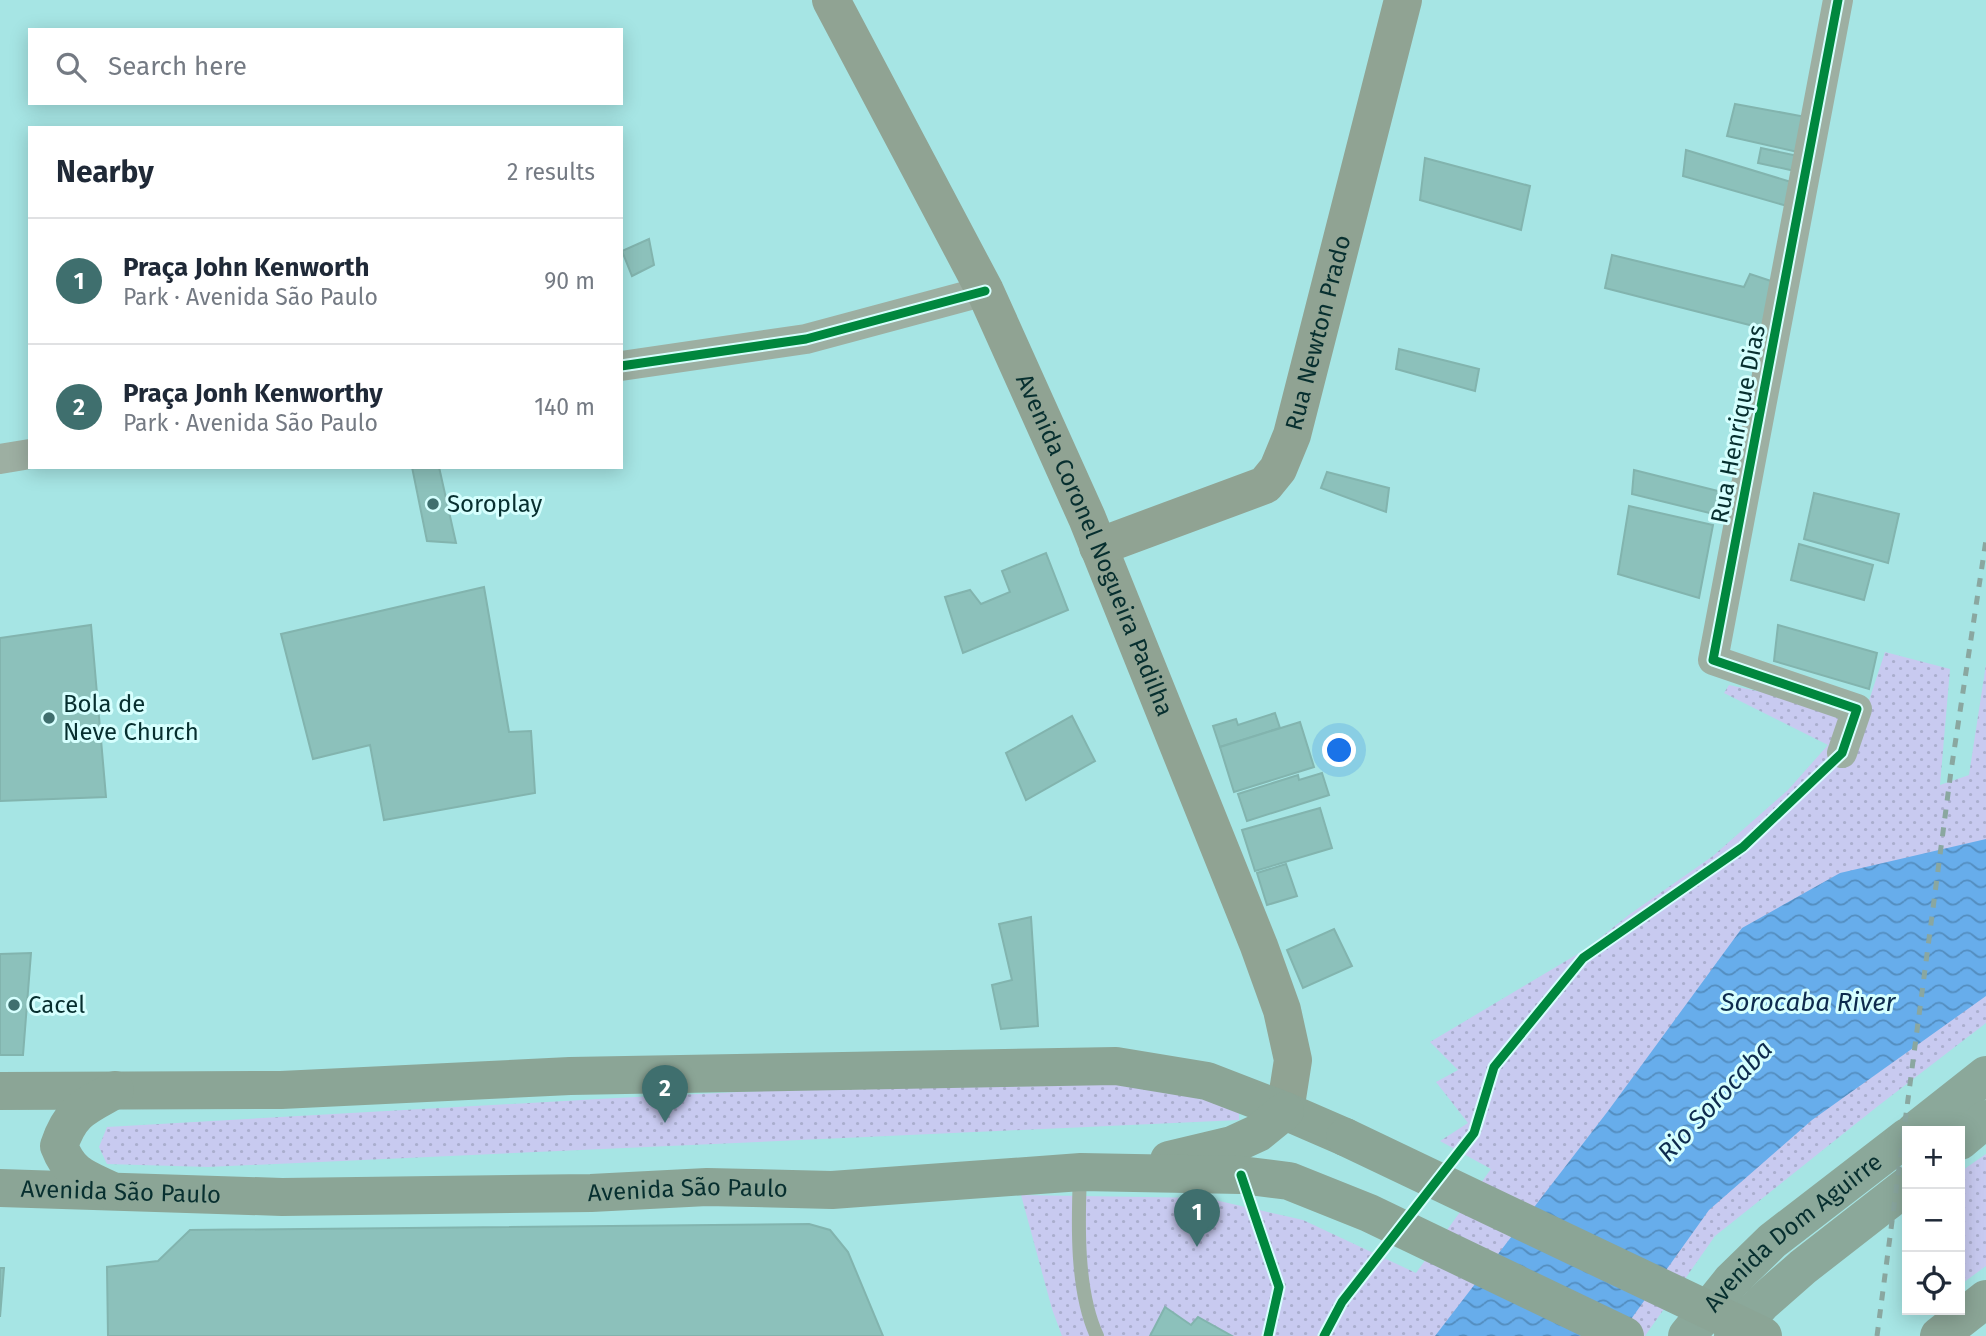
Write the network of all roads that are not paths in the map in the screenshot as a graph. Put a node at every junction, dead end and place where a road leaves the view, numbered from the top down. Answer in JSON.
{"nodes":[{"id":1,"x":831,"y":0,"type":"edge"},
{"id":2,"x":1403,"y":0,"type":"edge"},
{"id":3,"x":1838,"y":0,"type":"edge"},
{"id":4,"x":985,"y":291,"type":"junction"},
{"id":5,"x":623,"y":366,"type":"edge"},
{"id":6,"x":28,"y":454,"type":"edge"},
{"id":7,"x":0,"y":459,"type":"edge"},
{"id":8,"x":1098,"y":547,"type":"junction"},
{"id":9,"x":1842,"y":753,"type":"dead end"},
{"id":10,"x":1986,"y":1075,"type":"edge"},
{"id":11,"x":115,"y":1090,"type":"junction"},
{"id":12,"x":0,"y":1091,"type":"edge"},
{"id":13,"x":1285,"y":1111,"type":"junction"},
{"id":14,"x":1986,"y":1119,"type":"edge"},
{"id":15,"x":1921,"y":1126,"type":"edge"},
{"id":16,"x":1965,"y":1137,"type":"edge"},
{"id":17,"x":1902,"y":1141,"type":"edge"},
{"id":18,"x":1080,"y":1172,"type":"junction"},
{"id":19,"x":0,"y":1188,"type":"edge"},
{"id":20,"x":1903,"y":1189,"type":"edge"},
{"id":21,"x":112,"y":1191,"type":"junction"},
{"id":22,"x":1986,"y":1299,"type":"edge"},
{"id":23,"x":1097,"y":1336,"type":"edge"},
{"id":24,"x":1625,"y":1336,"type":"edge"},
{"id":25,"x":1687,"y":1336,"type":"edge"},
{"id":26,"x":1733,"y":1336,"type":"edge"},
{"id":27,"x":1763,"y":1336,"type":"edge"},
{"id":28,"x":1939,"y":1336,"type":"edge"}],
"edges":[{"from":1,"to":4,"type":"main road","name":"Avenida Coronel Nogueira Padilha"},
{"from":2,"to":8,"type":"main road","name":"Rua Newton Prado"},
{"from":3,"to":9,"type":"street","name":"Rua Henrique Dias"},
{"from":4,"to":5,"type":"street"},
{"from":4,"to":8,"type":"main road","name":"Avenida Coronel Nogueira Padilha"},
{"from":6,"to":7,"type":"street"},
{"from":8,"to":13,"type":"main road","name":"Avenida Coronel Nogueira Padilha"},
{"from":10,"to":15,"type":"highway"},
{"from":11,"to":12,"type":"main road"},
{"from":11,"to":13,"type":"main road"},
{"from":11,"to":21,"type":"main road"},
{"from":13,"to":18,"type":"main road"},
{"from":13,"to":27,"type":"main road","bridge":true},
{"from":14,"to":16,"type":"highway"},
{"from":17,"to":25,"type":"highway","name":"Avenida Dom Aguirre"},
{"from":18,"to":21,"type":"main road","name":"Avenida São Paulo"},
{"from":18,"to":23,"type":"lane"},
{"from":18,"to":24,"type":"main road","name":"Avenida São Paulo"},
{"from":19,"to":21,"type":"main road","name":"Avenida São Paulo"},
{"from":20,"to":26,"type":"highway","name":"Avenida Dom Aguirre"},
{"from":22,"to":28,"type":"main road"}]}
